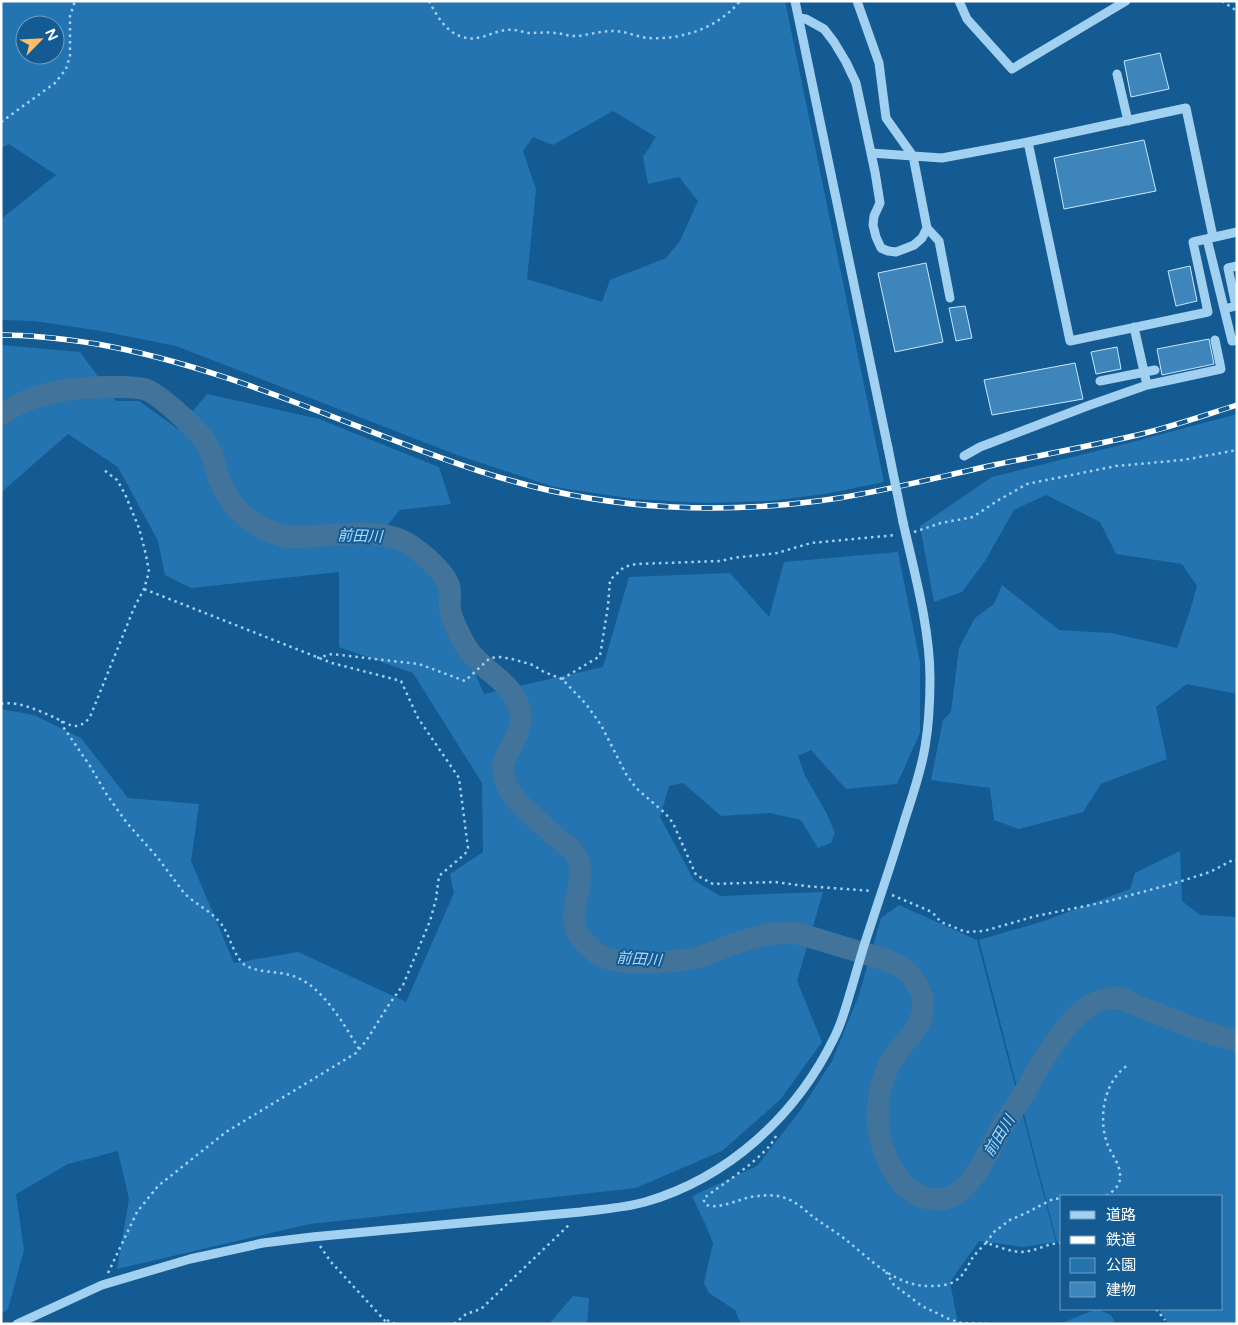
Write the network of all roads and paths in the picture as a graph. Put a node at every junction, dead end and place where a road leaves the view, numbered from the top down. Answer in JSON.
{"nodes":[{"id":1,"x":75,"y":1,"type":"edge"},
{"id":2,"x":429,"y":1,"type":"edge"},
{"id":3,"x":740,"y":1,"type":"edge"},
{"id":4,"x":795,"y":1,"type":"edge"},
{"id":5,"x":857,"y":1,"type":"edge"},
{"id":6,"x":958,"y":1,"type":"edge"},
{"id":7,"x":1126,"y":1,"type":"edge"},
{"id":8,"x":1222,"y":1,"type":"edge"},
{"id":9,"x":1237,"y":11,"type":"edge"},
{"id":10,"x":799,"y":18,"type":"junction"},
{"id":11,"x":1117,"y":74,"type":"dead end"},
{"id":12,"x":1128,"y":121,"type":"junction"},
{"id":13,"x":1,"y":122,"type":"edge"},
{"id":14,"x":1028,"y":142,"type":"junction"},
{"id":15,"x":871,"y":153,"type":"junction"},
{"id":16,"x":913,"y":156,"type":"junction"},
{"id":17,"x":927,"y":228,"type":"junction"},
{"id":18,"x":1237,"y":232,"type":"edge"},
{"id":19,"x":1210,"y":238,"type":"junction"},
{"id":20,"x":1237,"y":266,"type":"edge"},
{"id":21,"x":950,"y":298,"type":"dead end"},
{"id":22,"x":1224,"y":309,"type":"junction"},
{"id":23,"x":1134,"y":327,"type":"junction"},
{"id":24,"x":1215,"y":340,"type":"dead end"},
{"id":25,"x":1237,"y":340,"type":"edge"},
{"id":26,"x":1155,"y":370,"type":"dead end"},
{"id":27,"x":1144,"y":372,"type":"junction"},
{"id":28,"x":1100,"y":381,"type":"dead end"},
{"id":29,"x":1147,"y":384,"type":"junction"},
{"id":30,"x":1237,"y":450,"type":"edge"},
{"id":31,"x":964,"y":456,"type":"dead end"},
{"id":32,"x":104,"y":470,"type":"dead end"},
{"id":33,"x":906,"y":534,"type":"junction"},
{"id":34,"x":144,"y":588,"type":"junction"},
{"id":35,"x":317,"y":658,"type":"junction"},
{"id":36,"x":562,"y":679,"type":"junction"},
{"id":37,"x":1,"y":704,"type":"edge"},
{"id":38,"x":62,"y":721,"type":"junction"},
{"id":39,"x":1237,"y":860,"type":"edge"},
{"id":40,"x":882,"y":891,"type":"junction"},
{"id":41,"x":359,"y":1049,"type":"junction"},
{"id":42,"x":1128,"y":1066,"type":"dead end"},
{"id":43,"x":772,"y":1126,"type":"junction"},
{"id":44,"x":1107,"y":1195,"type":"edge"},
{"id":45,"x":1060,"y":1198,"type":"edge"},
{"id":46,"x":581,"y":1212,"type":"junction"},
{"id":47,"x":314,"y":1236,"type":"junction"},
{"id":48,"x":986,"y":1242,"type":"junction"},
{"id":49,"x":1060,"y":1243,"type":"edge"},
{"id":50,"x":885,"y":1271,"type":"junction"},
{"id":51,"x":102,"y":1285,"type":"junction"},
{"id":52,"x":1157,"y":1310,"type":"edge"},
{"id":53,"x":383,"y":1318,"type":"junction"},
{"id":54,"x":1165,"y":1320,"type":"dead end"},
{"id":55,"x":17,"y":1324,"type":"edge"},
{"id":56,"x":388,"y":1324,"type":"edge"},
{"id":57,"x":394,"y":1324,"type":"edge"},
{"id":58,"x":454,"y":1324,"type":"edge"},
{"id":59,"x":991,"y":1324,"type":"edge"}],
"edges":[{"from":1,"to":13,"type":"path"},
{"from":2,"to":3,"type":"path"},
{"from":4,"to":10,"type":"street"},
{"from":5,"to":16,"type":"street"},
{"from":6,"to":7,"type":"street"},
{"from":8,"to":9,"type":"path"},
{"from":10,"to":15,"type":"street"},
{"from":10,"to":33,"type":"street","bridge":true},
{"from":11,"to":12,"type":"street"},
{"from":12,"to":14,"type":"street"},
{"from":12,"to":19,"type":"street"},
{"from":14,"to":16,"type":"street"},
{"from":14,"to":23,"type":"street"},
{"from":15,"to":16,"type":"street"},
{"from":15,"to":17,"type":"street"},
{"from":16,"to":17,"type":"street"},
{"from":17,"to":21,"type":"street"},
{"from":18,"to":19,"type":"street"},
{"from":19,"to":22,"type":"street"},
{"from":19,"to":23,"type":"street"},
{"from":20,"to":22,"type":"street"},
{"from":22,"to":25,"type":"street"},
{"from":23,"to":27,"type":"street"},
{"from":24,"to":29,"type":"street"},
{"from":26,"to":27,"type":"street"},
{"from":27,"to":28,"type":"street"},
{"from":27,"to":29,"type":"street"},
{"from":29,"to":31,"type":"street"},
{"from":30,"to":33,"type":"path"},
{"from":32,"to":34,"type":"path"},
{"from":33,"to":36,"type":"path"},
{"from":33,"to":40,"type":"street"},
{"from":34,"to":35,"type":"path"},
{"from":34,"to":38,"type":"path"},
{"from":35,"to":36,"type":"path"},
{"from":35,"to":41,"type":"path"},
{"from":36,"to":40,"type":"path"},
{"from":37,"to":38,"type":"path"},
{"from":38,"to":41,"type":"path"},
{"from":39,"to":40,"type":"path"},
{"from":40,"to":43,"type":"street"},
{"from":41,"to":51,"type":"path"},
{"from":42,"to":44,"type":"path"},
{"from":43,"to":46,"type":"street"},
{"from":43,"to":50,"type":"path"},
{"from":45,"to":48,"type":"path"},
{"from":46,"to":47,"type":"street"},
{"from":46,"to":58,"type":"path"},
{"from":47,"to":51,"type":"street"},
{"from":47,"to":53,"type":"path"},
{"from":48,"to":49,"type":"path"},
{"from":48,"to":50,"type":"path"},
{"from":50,"to":59,"type":"path"},
{"from":51,"to":55,"type":"street"},
{"from":52,"to":54,"type":"path"},
{"from":53,"to":56,"type":"path"},
{"from":53,"to":57,"type":"path"}]}
